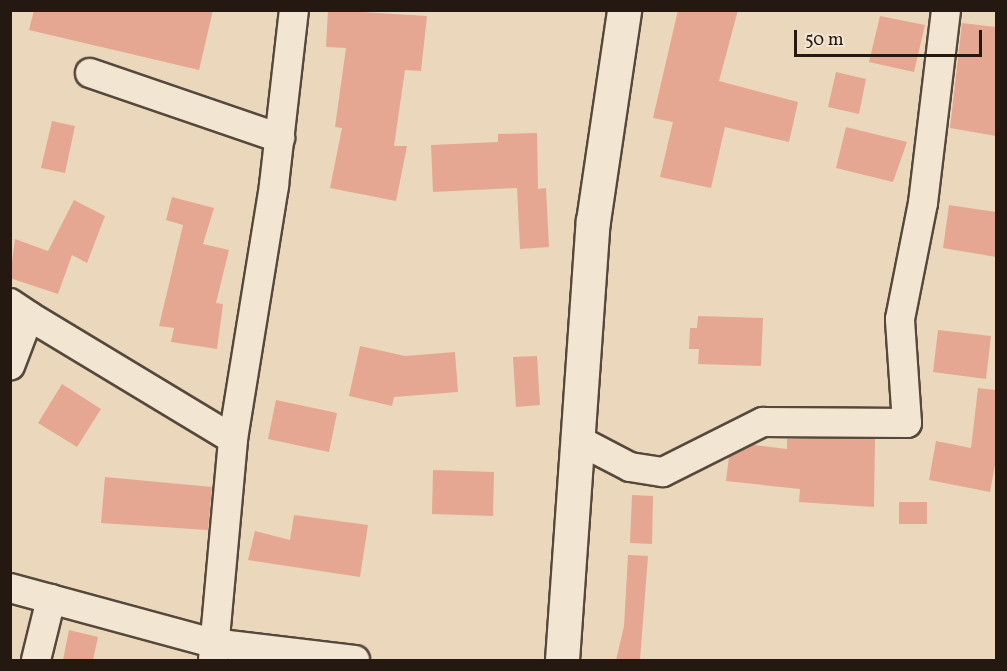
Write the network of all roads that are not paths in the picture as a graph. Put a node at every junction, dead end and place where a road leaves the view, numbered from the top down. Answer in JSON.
{"nodes":[{"id":1,"x":294,"y":10,"type":"edge"},
{"id":2,"x":624,"y":10,"type":"edge"},
{"id":3,"x":946,"y":10,"type":"edge"},
{"id":4,"x":90,"y":73,"type":"dead end"},
{"id":5,"x":280,"y":138,"type":"junction"},
{"id":6,"x":20,"y":310,"type":"edge"},
{"id":7,"x":10,"y":366,"type":"edge"},
{"id":8,"x":233,"y":439,"type":"junction"},
{"id":9,"x":580,"y":441,"type":"junction"},
{"id":10,"x":10,"y":588,"type":"edge"},
{"id":11,"x":51,"y":599,"type":"junction"},
{"id":12,"x":213,"y":652,"type":"edge"},
{"id":13,"x":36,"y":660,"type":"edge"},
{"id":14,"x":355,"y":660,"type":"edge"},
{"id":15,"x":562,"y":660,"type":"edge"}],
"edges":[{"from":1,"to":5,"type":"street"},
{"from":2,"to":9,"type":"main road"},
{"from":3,"to":9,"type":"street"},
{"from":4,"to":5,"type":"street"},
{"from":5,"to":8,"type":"street"},
{"from":6,"to":7,"type":"street"},
{"from":6,"to":8,"type":"street"},
{"from":8,"to":12,"type":"street"},
{"from":9,"to":15,"type":"main road"},
{"from":10,"to":11,"type":"street"},
{"from":11,"to":12,"type":"street"},
{"from":11,"to":13,"type":"street"},
{"from":12,"to":14,"type":"street"}]}
